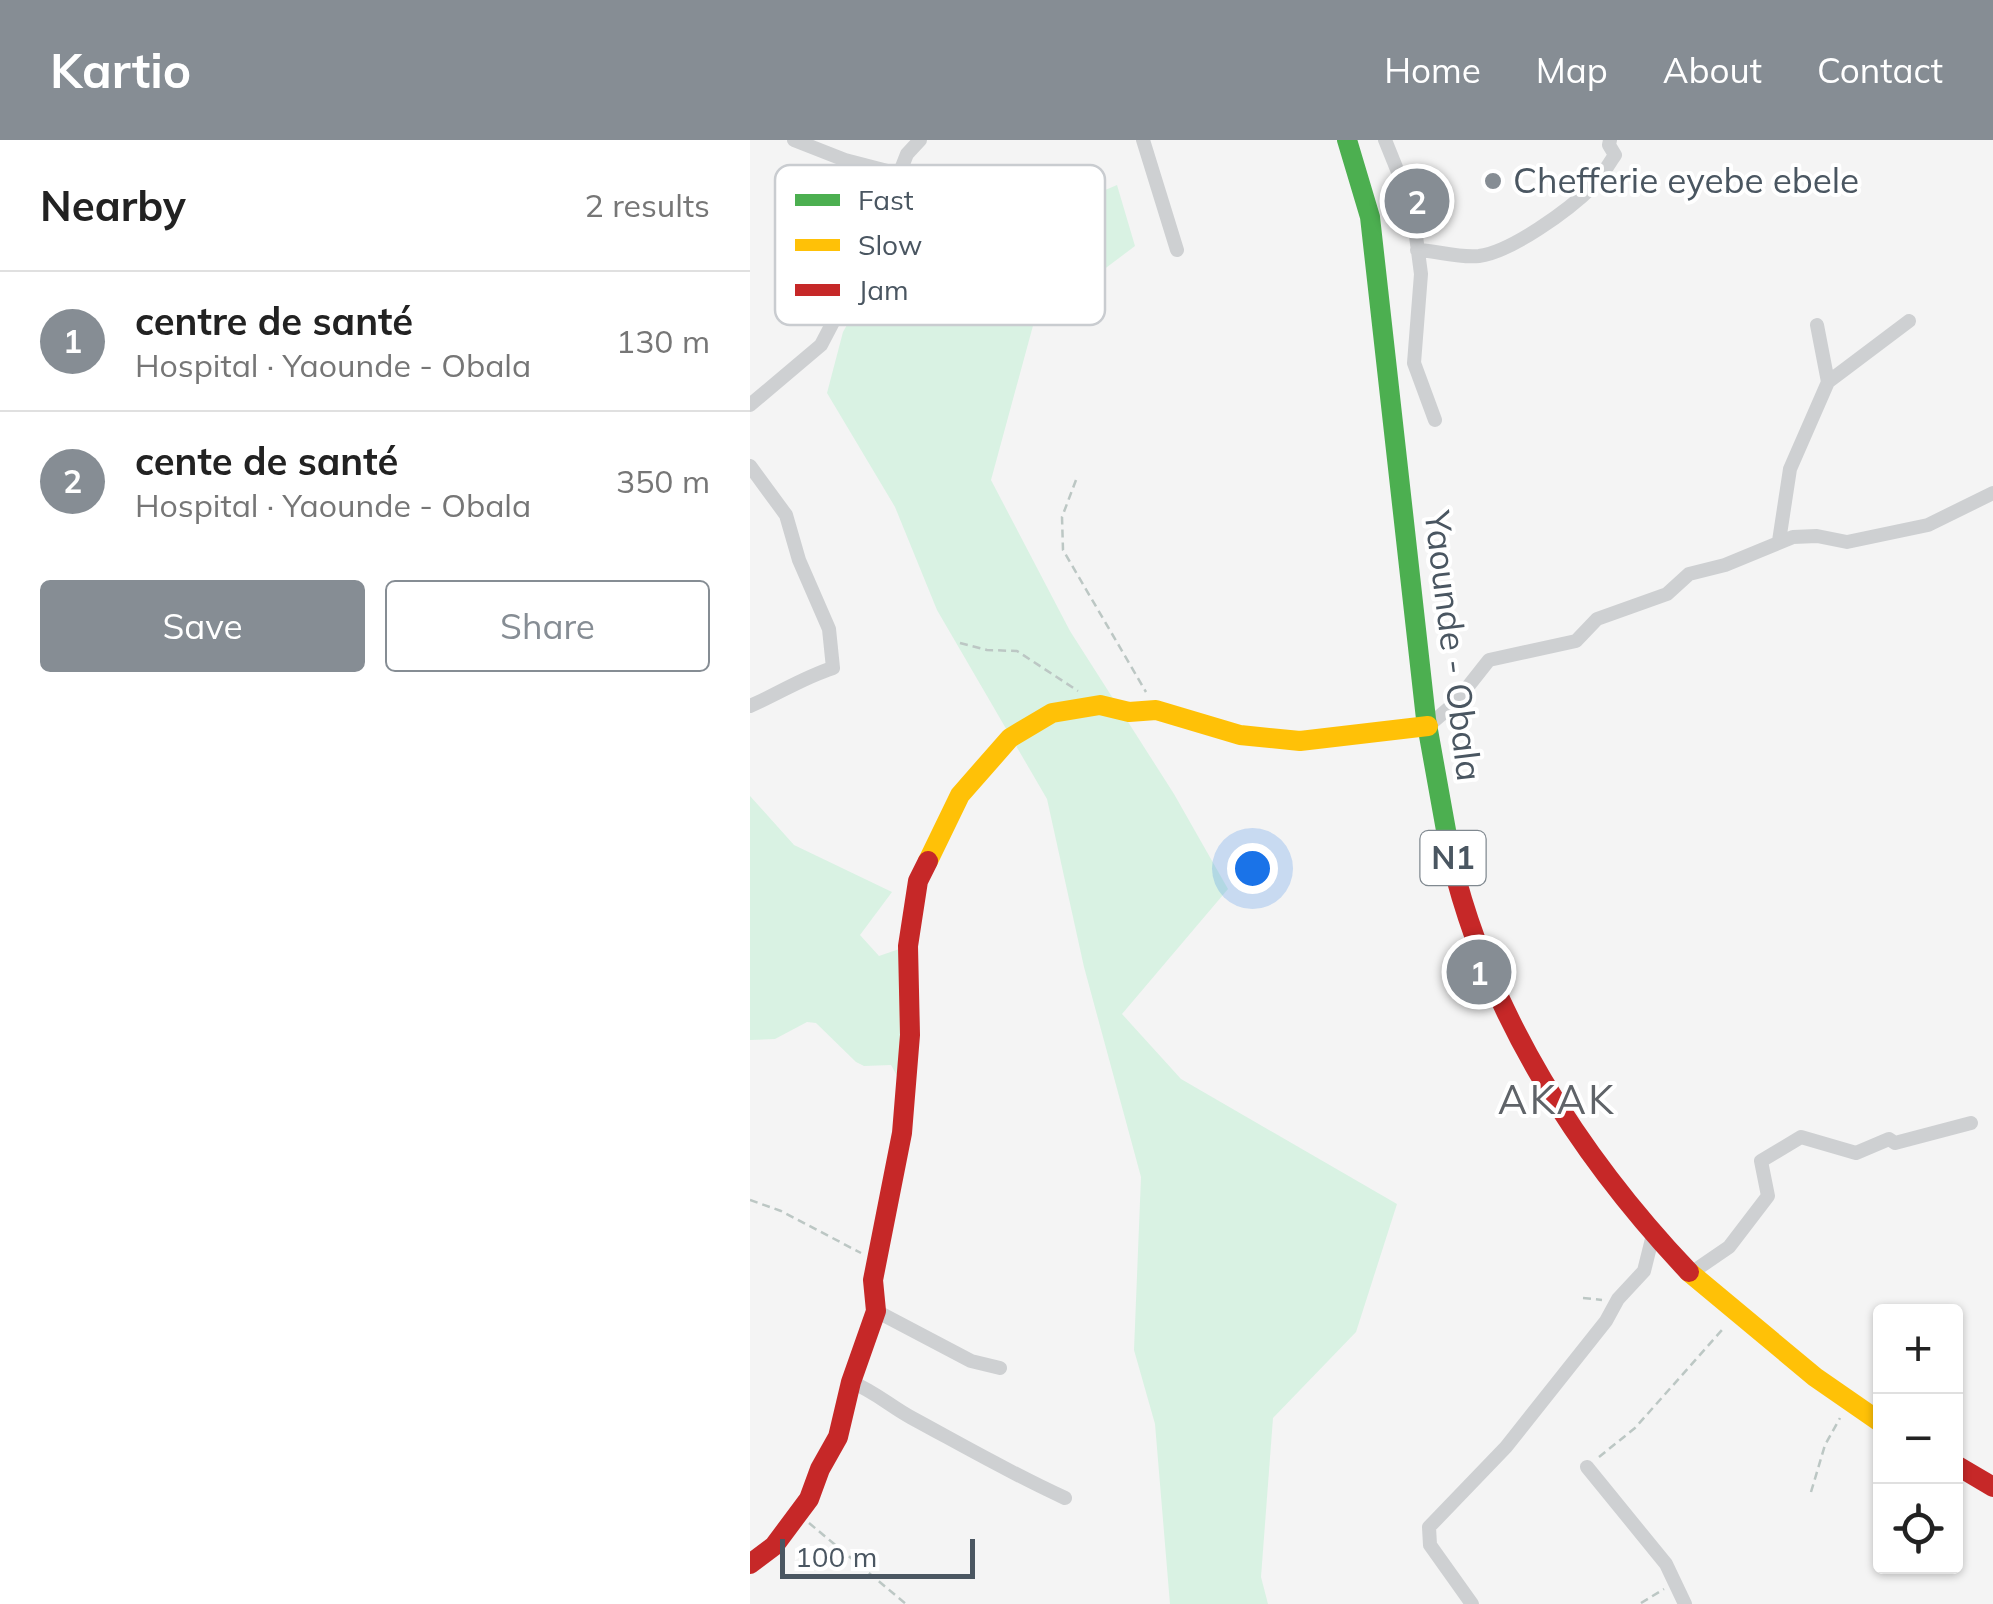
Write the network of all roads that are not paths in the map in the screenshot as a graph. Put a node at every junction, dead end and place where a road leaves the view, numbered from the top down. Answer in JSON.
{"nodes":[{"id":1,"x":794,"y":140,"type":"edge"},
{"id":2,"x":920,"y":140,"type":"edge"},
{"id":3,"x":1143,"y":140,"type":"edge"},
{"id":4,"x":1347,"y":140,"type":"edge"},
{"id":5,"x":1385,"y":140,"type":"edge"},
{"id":6,"x":1612,"y":142,"type":"edge"},
{"id":7,"x":864,"y":165,"type":"edge"},
{"id":8,"x":903,"y":165,"type":"edge"},
{"id":9,"x":1177,"y":250,"type":"dead end"},
{"id":10,"x":1418,"y":250,"type":"junction"},
{"id":11,"x":1909,"y":320,"type":"dead end"},
{"id":12,"x":832,"y":325,"type":"edge"},
{"id":13,"x":1817,"y":325,"type":"dead end"},
{"id":14,"x":1828,"y":382,"type":"junction"},
{"id":15,"x":750,"y":405,"type":"edge"},
{"id":16,"x":1435,"y":420,"type":"dead end"},
{"id":17,"x":750,"y":466,"type":"edge"},
{"id":18,"x":1993,"y":494,"type":"edge"},
{"id":19,"x":1779,"y":541,"type":"junction"},
{"id":20,"x":750,"y":706,"type":"edge"},
{"id":21,"x":1428,"y":726,"type":"junction"},
{"id":22,"x":1972,"y":1123,"type":"dead end"},
{"id":23,"x":1654,"y":1232,"type":"junction"},
{"id":24,"x":1691,"y":1274,"type":"junction"},
{"id":25,"x":876,"y":1311,"type":"junction"},
{"id":26,"x":1000,"y":1368,"type":"dead end"},
{"id":27,"x":851,"y":1382,"type":"junction"},
{"id":28,"x":1873,"y":1418,"type":"edge"},
{"id":29,"x":1588,"y":1467,"type":"road end"},
{"id":30,"x":1963,"y":1469,"type":"edge"},
{"id":31,"x":1993,"y":1487,"type":"edge"},
{"id":32,"x":1065,"y":1498,"type":"dead end"},
{"id":33,"x":750,"y":1564,"type":"edge"},
{"id":34,"x":1472,"y":1604,"type":"edge"},
{"id":35,"x":1685,"y":1604,"type":"edge"}],
"edges":[{"from":1,"to":7,"type":"street"},
{"from":2,"to":8,"type":"street"},
{"from":3,"to":9,"type":"street"},
{"from":4,"to":21,"type":"main road","name":"Yaounde - Obala","number":"N1"},
{"from":5,"to":10,"type":"street"},
{"from":6,"to":10,"type":"street"},
{"from":10,"to":16,"type":"street"},
{"from":11,"to":14,"type":"street"},
{"from":12,"to":15,"type":"street"},
{"from":13,"to":14,"type":"street"},
{"from":14,"to":19,"type":"street"},
{"from":17,"to":20,"type":"street"},
{"from":18,"to":19,"type":"street"},
{"from":19,"to":21,"type":"street"},
{"from":21,"to":23,"type":"main road","name":"Yaounde - Obala","number":"N1"},
{"from":21,"to":25,"type":"main road"},
{"from":22,"to":24,"type":"street"},
{"from":23,"to":24,"type":"main road","name":"Yaounde - Obala","number":"N1"},
{"from":23,"to":34,"type":"street"},
{"from":24,"to":28,"type":"main road","name":"Yaounde - Obala","number":"N1"},
{"from":25,"to":26,"type":"street"},
{"from":25,"to":27,"type":"main road"},
{"from":27,"to":32,"type":"street"},
{"from":27,"to":33,"type":"main road"},
{"from":29,"to":35,"type":"street"},
{"from":30,"to":31,"type":"main road"}]}
